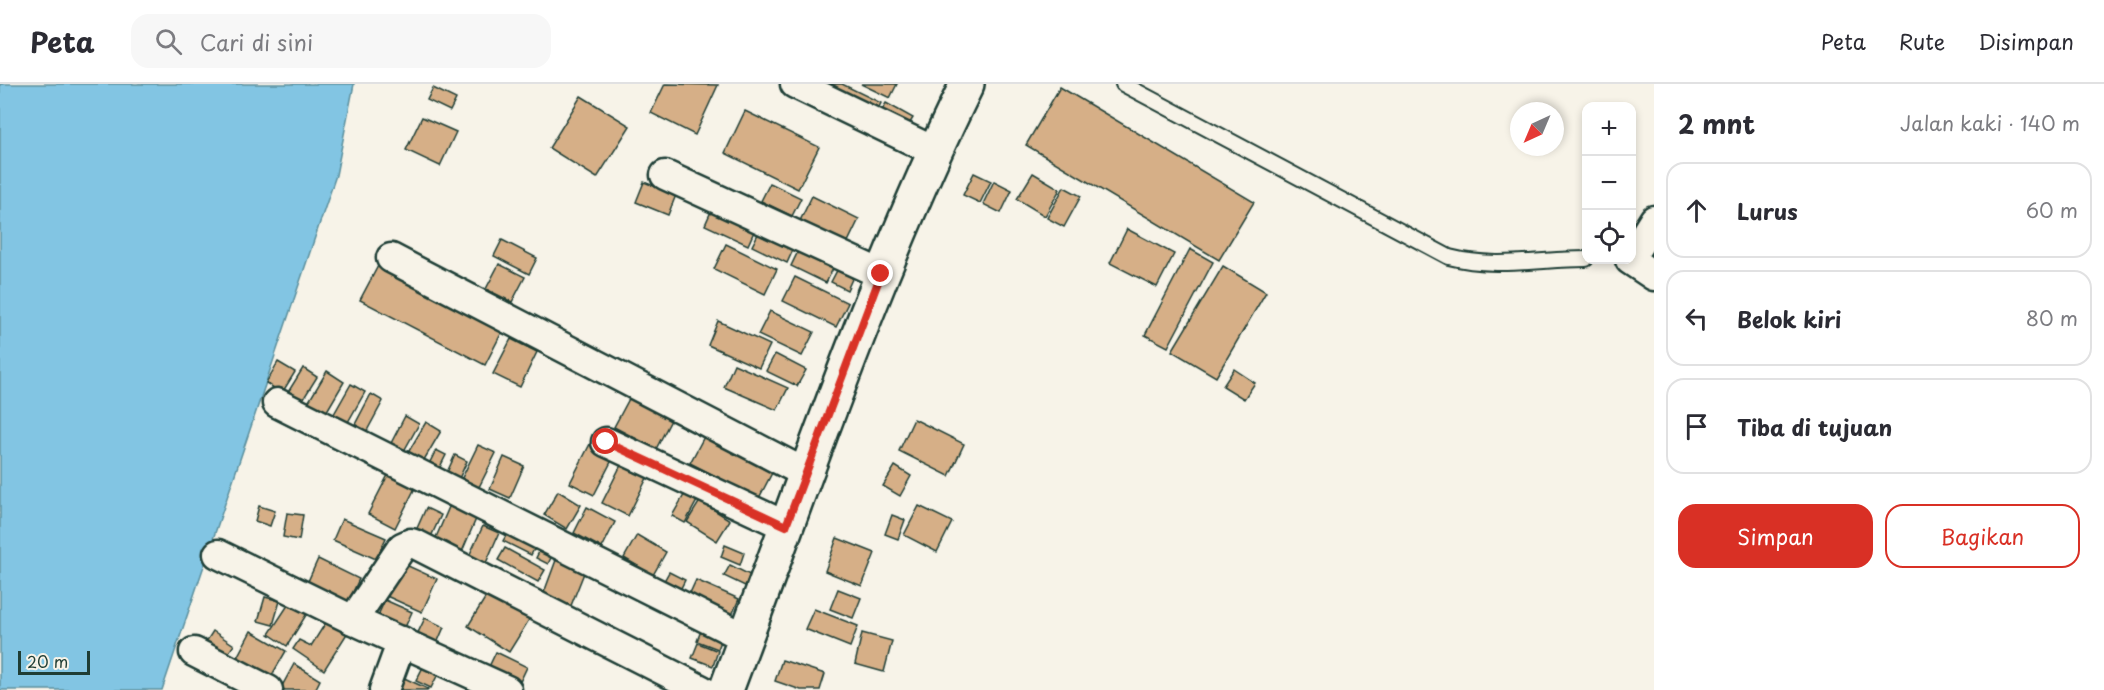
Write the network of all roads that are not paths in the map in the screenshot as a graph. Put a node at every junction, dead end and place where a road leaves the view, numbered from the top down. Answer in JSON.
{"nodes":[{"id":1,"x":795,"y":84,"type":"edge"},
{"id":2,"x":966,"y":84,"type":"edge"},
{"id":3,"x":1123,"y":84,"type":"edge"},
{"id":4,"x":934,"y":151,"type":"junction"},
{"id":5,"x":665,"y":175,"type":"dead end"},
{"id":6,"x":1654,"y":220,"type":"edge"},
{"id":7,"x":1636,"y":249,"type":"edge"},
{"id":8,"x":391,"y":258,"type":"dead end"},
{"id":9,"x":1582,"y":259,"type":"edge"},
{"id":10,"x":1636,"y":264,"type":"edge"},
{"id":11,"x":881,"y":274,"type":"junction"},
{"id":12,"x":1654,"y":276,"type":"edge"},
{"id":13,"x":277,"y":403,"type":"dead end"},
{"id":14,"x":606,"y":442,"type":"dead end"},
{"id":15,"x":805,"y":473,"type":"junction"},
{"id":16,"x":786,"y":526,"type":"junction"},
{"id":17,"x":218,"y":554,"type":"dead end"},
{"id":18,"x":353,"y":620,"type":"junction"},
{"id":19,"x":746,"y":638,"type":"junction"},
{"id":20,"x":402,"y":640,"type":"junction"},
{"id":21,"x":194,"y":652,"type":"dead end"},
{"id":22,"x":268,"y":690,"type":"edge"},
{"id":23,"x":384,"y":690,"type":"edge"},
{"id":24,"x":507,"y":690,"type":"edge"},
{"id":25,"x":702,"y":690,"type":"edge"},
{"id":26,"x":726,"y":690,"type":"edge"}],
"edges":[{"from":1,"to":4,"type":"street"},
{"from":2,"to":4,"type":"main road"},
{"from":3,"to":9,"type":"lane"},
{"from":4,"to":11,"type":"main road"},
{"from":5,"to":11,"type":"street"},
{"from":6,"to":7,"type":"street"},
{"from":8,"to":15,"type":"street"},
{"from":10,"to":12,"type":"street"},
{"from":11,"to":15,"type":"main road"},
{"from":13,"to":19,"type":"street"},
{"from":14,"to":16,"type":"street"},
{"from":15,"to":16,"type":"main road"},
{"from":16,"to":19,"type":"main road"},
{"from":17,"to":18,"type":"street"},
{"from":18,"to":20,"type":"street"},
{"from":18,"to":25,"type":"street"},
{"from":19,"to":26,"type":"main road"},
{"from":20,"to":23,"type":"street"},
{"from":20,"to":24,"type":"street"},
{"from":21,"to":22,"type":"street"}]}
